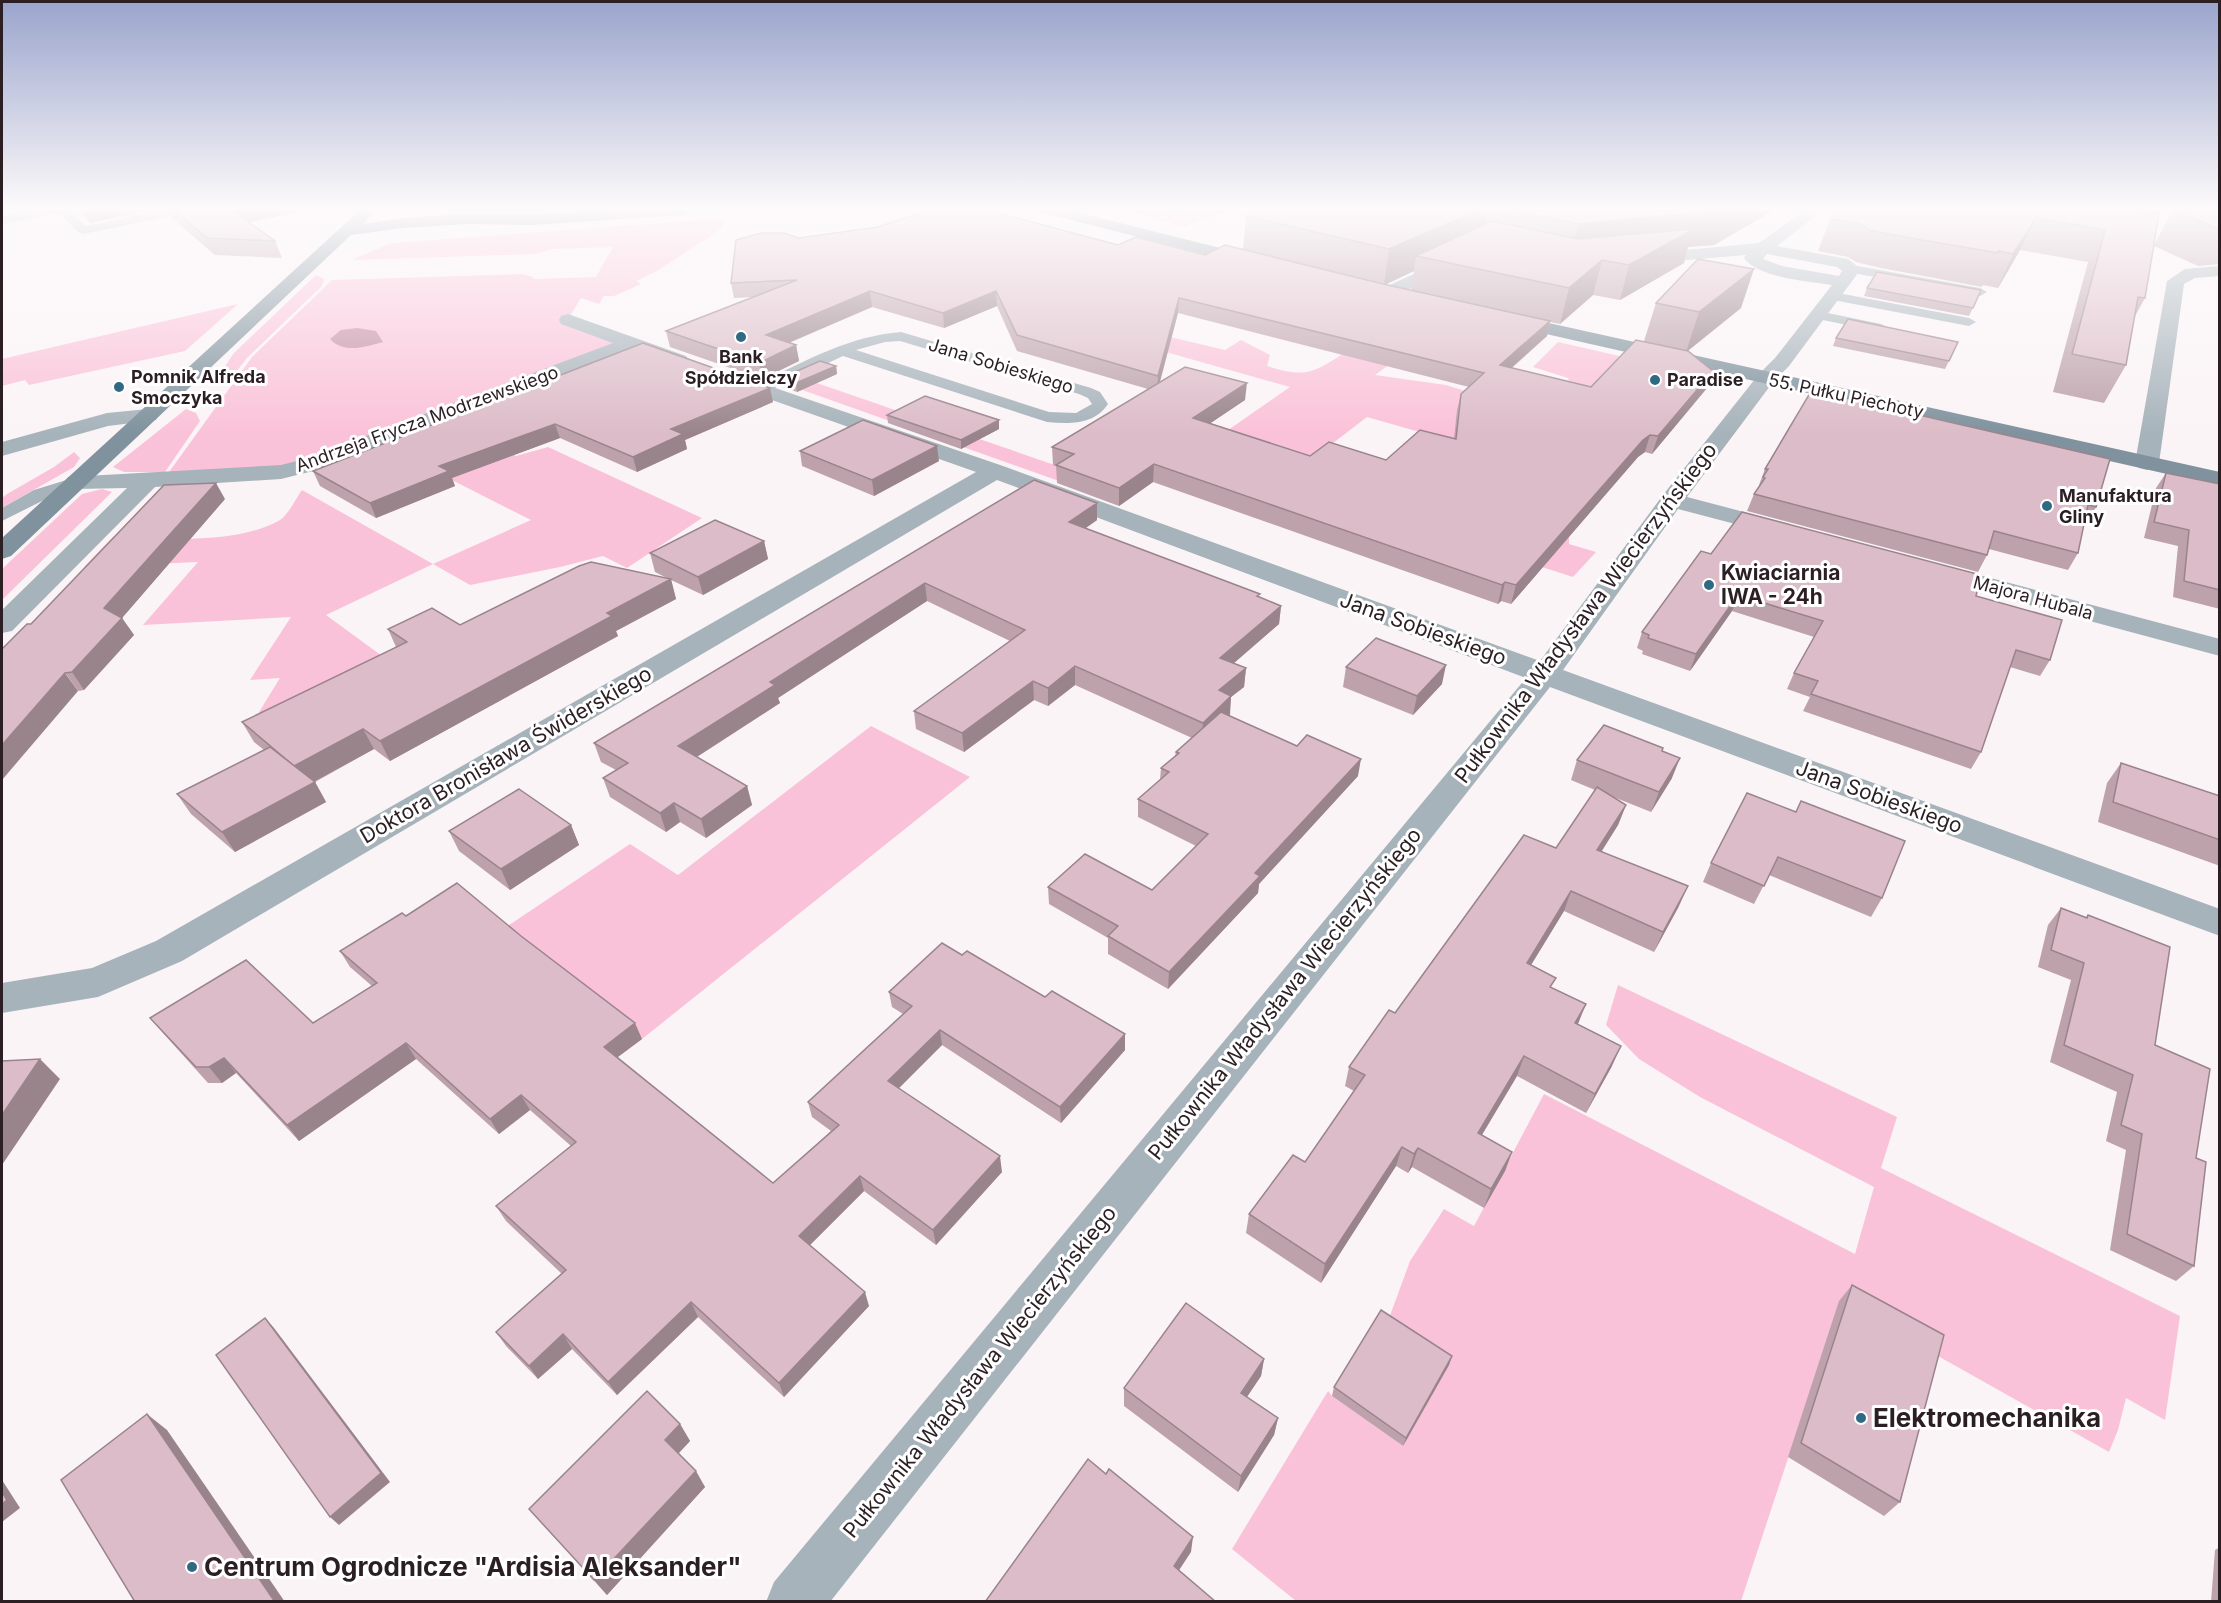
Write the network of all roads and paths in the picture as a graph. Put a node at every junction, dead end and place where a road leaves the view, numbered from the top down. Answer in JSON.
{"nodes":[{"id":1,"x":288,"y":285,"type":"edge"},
{"id":2,"x":1404,"y":285,"type":"edge"},
{"id":3,"x":1841,"y":285,"type":"edge"},
{"id":4,"x":1852,"y":285,"type":"edge"},
{"id":5,"x":1881,"y":285,"type":"edge"},
{"id":6,"x":2175,"y":285,"type":"edge"},
{"id":7,"x":1364,"y":287,"type":"edge"},
{"id":8,"x":1980,"y":292,"type":"edge"},
{"id":9,"x":1387,"y":293,"type":"junction"},
{"id":10,"x":1422,"y":301,"type":"edge"},
{"id":11,"x":1481,"y":314,"type":"edge"},
{"id":12,"x":1818,"y":315,"type":"junction"},
{"id":13,"x":568,"y":320,"type":"dead end"},
{"id":14,"x":1969,"y":322,"type":"dead end"},
{"id":15,"x":1895,"y":331,"type":"edge"},
{"id":16,"x":631,"y":344,"type":"junction"},
{"id":17,"x":844,"y":351,"type":"junction"},
{"id":18,"x":1766,"y":378,"type":"junction"},
{"id":19,"x":760,"y":389,"type":"junction"},
{"id":20,"x":148,"y":415,"type":"junction"},
{"id":21,"x":2,"y":449,"type":"edge"},
{"id":22,"x":2147,"y":463,"type":"junction"},
{"id":23,"x":995,"y":471,"type":"junction"},
{"id":24,"x":2220,"y":479,"type":"edge"},
{"id":25,"x":148,"y":480,"type":"junction"},
{"id":26,"x":76,"y":482,"type":"junction"},
{"id":27,"x":1672,"y":500,"type":"junction"},
{"id":28,"x":2,"y":515,"type":"edge"},
{"id":29,"x":1807,"y":536,"type":"edge"},
{"id":30,"x":2,"y":551,"type":"edge"},
{"id":31,"x":1910,"y":564,"type":"edge"},
{"id":32,"x":2,"y":625,"type":"edge"},
{"id":33,"x":2220,"y":648,"type":"edge"},
{"id":34,"x":1545,"y":674,"type":"junction"},
{"id":35,"x":2220,"y":923,"type":"edge"},
{"id":36,"x":2,"y":998,"type":"edge"},
{"id":37,"x":794,"y":1602,"type":"edge"}],
"edges":[{"from":1,"to":20,"type":"street"},
{"from":2,"to":9,"type":"street"},
{"from":3,"to":12,"type":"street","name":"Pułkownika Władysława Wiecierzyńskiego"},
{"from":4,"to":14,"type":"lane"},
{"from":5,"to":8,"type":"lane"},
{"from":6,"to":22,"type":"street"},
{"from":7,"to":9,"type":"street"},
{"from":9,"to":10,"type":"street"},
{"from":11,"to":18,"type":"street","name":"55. Pułku Piechoty"},
{"from":12,"to":15,"type":"lane"},
{"from":12,"to":18,"type":"street","name":"Pułkownika Władysława Wiecierzyńskiego"},
{"from":13,"to":16,"type":"street","name":"Jana Sobieskiego"},
{"from":16,"to":19,"type":"street","name":"Jana Sobieskiego"},
{"from":16,"to":25,"type":"street","name":"Andrzeja Frycza Modrzewskiego"},
{"from":17,"to":17,"type":"lane","name":"Jana Sobieskiego"},
{"from":17,"to":19,"type":"lane","name":"Jana Sobieskiego"},
{"from":18,"to":22,"type":"street","name":"55. Pułku Piechoty"},
{"from":18,"to":27,"type":"street","name":"Pułkownika Władysława Wiecierzyńskiego"},
{"from":19,"to":23,"type":"street","name":"Jana Sobieskiego"},
{"from":20,"to":21,"type":"street"},
{"from":20,"to":26,"type":"street"},
{"from":22,"to":24,"type":"street","name":"55. Pułku Piechoty"},
{"from":23,"to":34,"type":"street","name":"Jana Sobieskiego"},
{"from":23,"to":36,"type":"street","name":"Doktora Bronisława Świderskiego"},
{"from":25,"to":26,"type":"street","name":"Andrzeja Frycza Modrzewskiego"},
{"from":25,"to":32,"type":"street"},
{"from":26,"to":28,"type":"lane"},
{"from":26,"to":30,"type":"street"},
{"from":27,"to":29,"type":"street"},
{"from":27,"to":34,"type":"street","name":"Pułkownika Władysława Wiecierzyńskiego"},
{"from":31,"to":33,"type":"street","name":"Majora Hubala"},
{"from":34,"to":35,"type":"street","name":"Jana Sobieskiego"},
{"from":34,"to":37,"type":"street","name":"Pułkownika Władysława Wiecierzyńskiego"}]}
